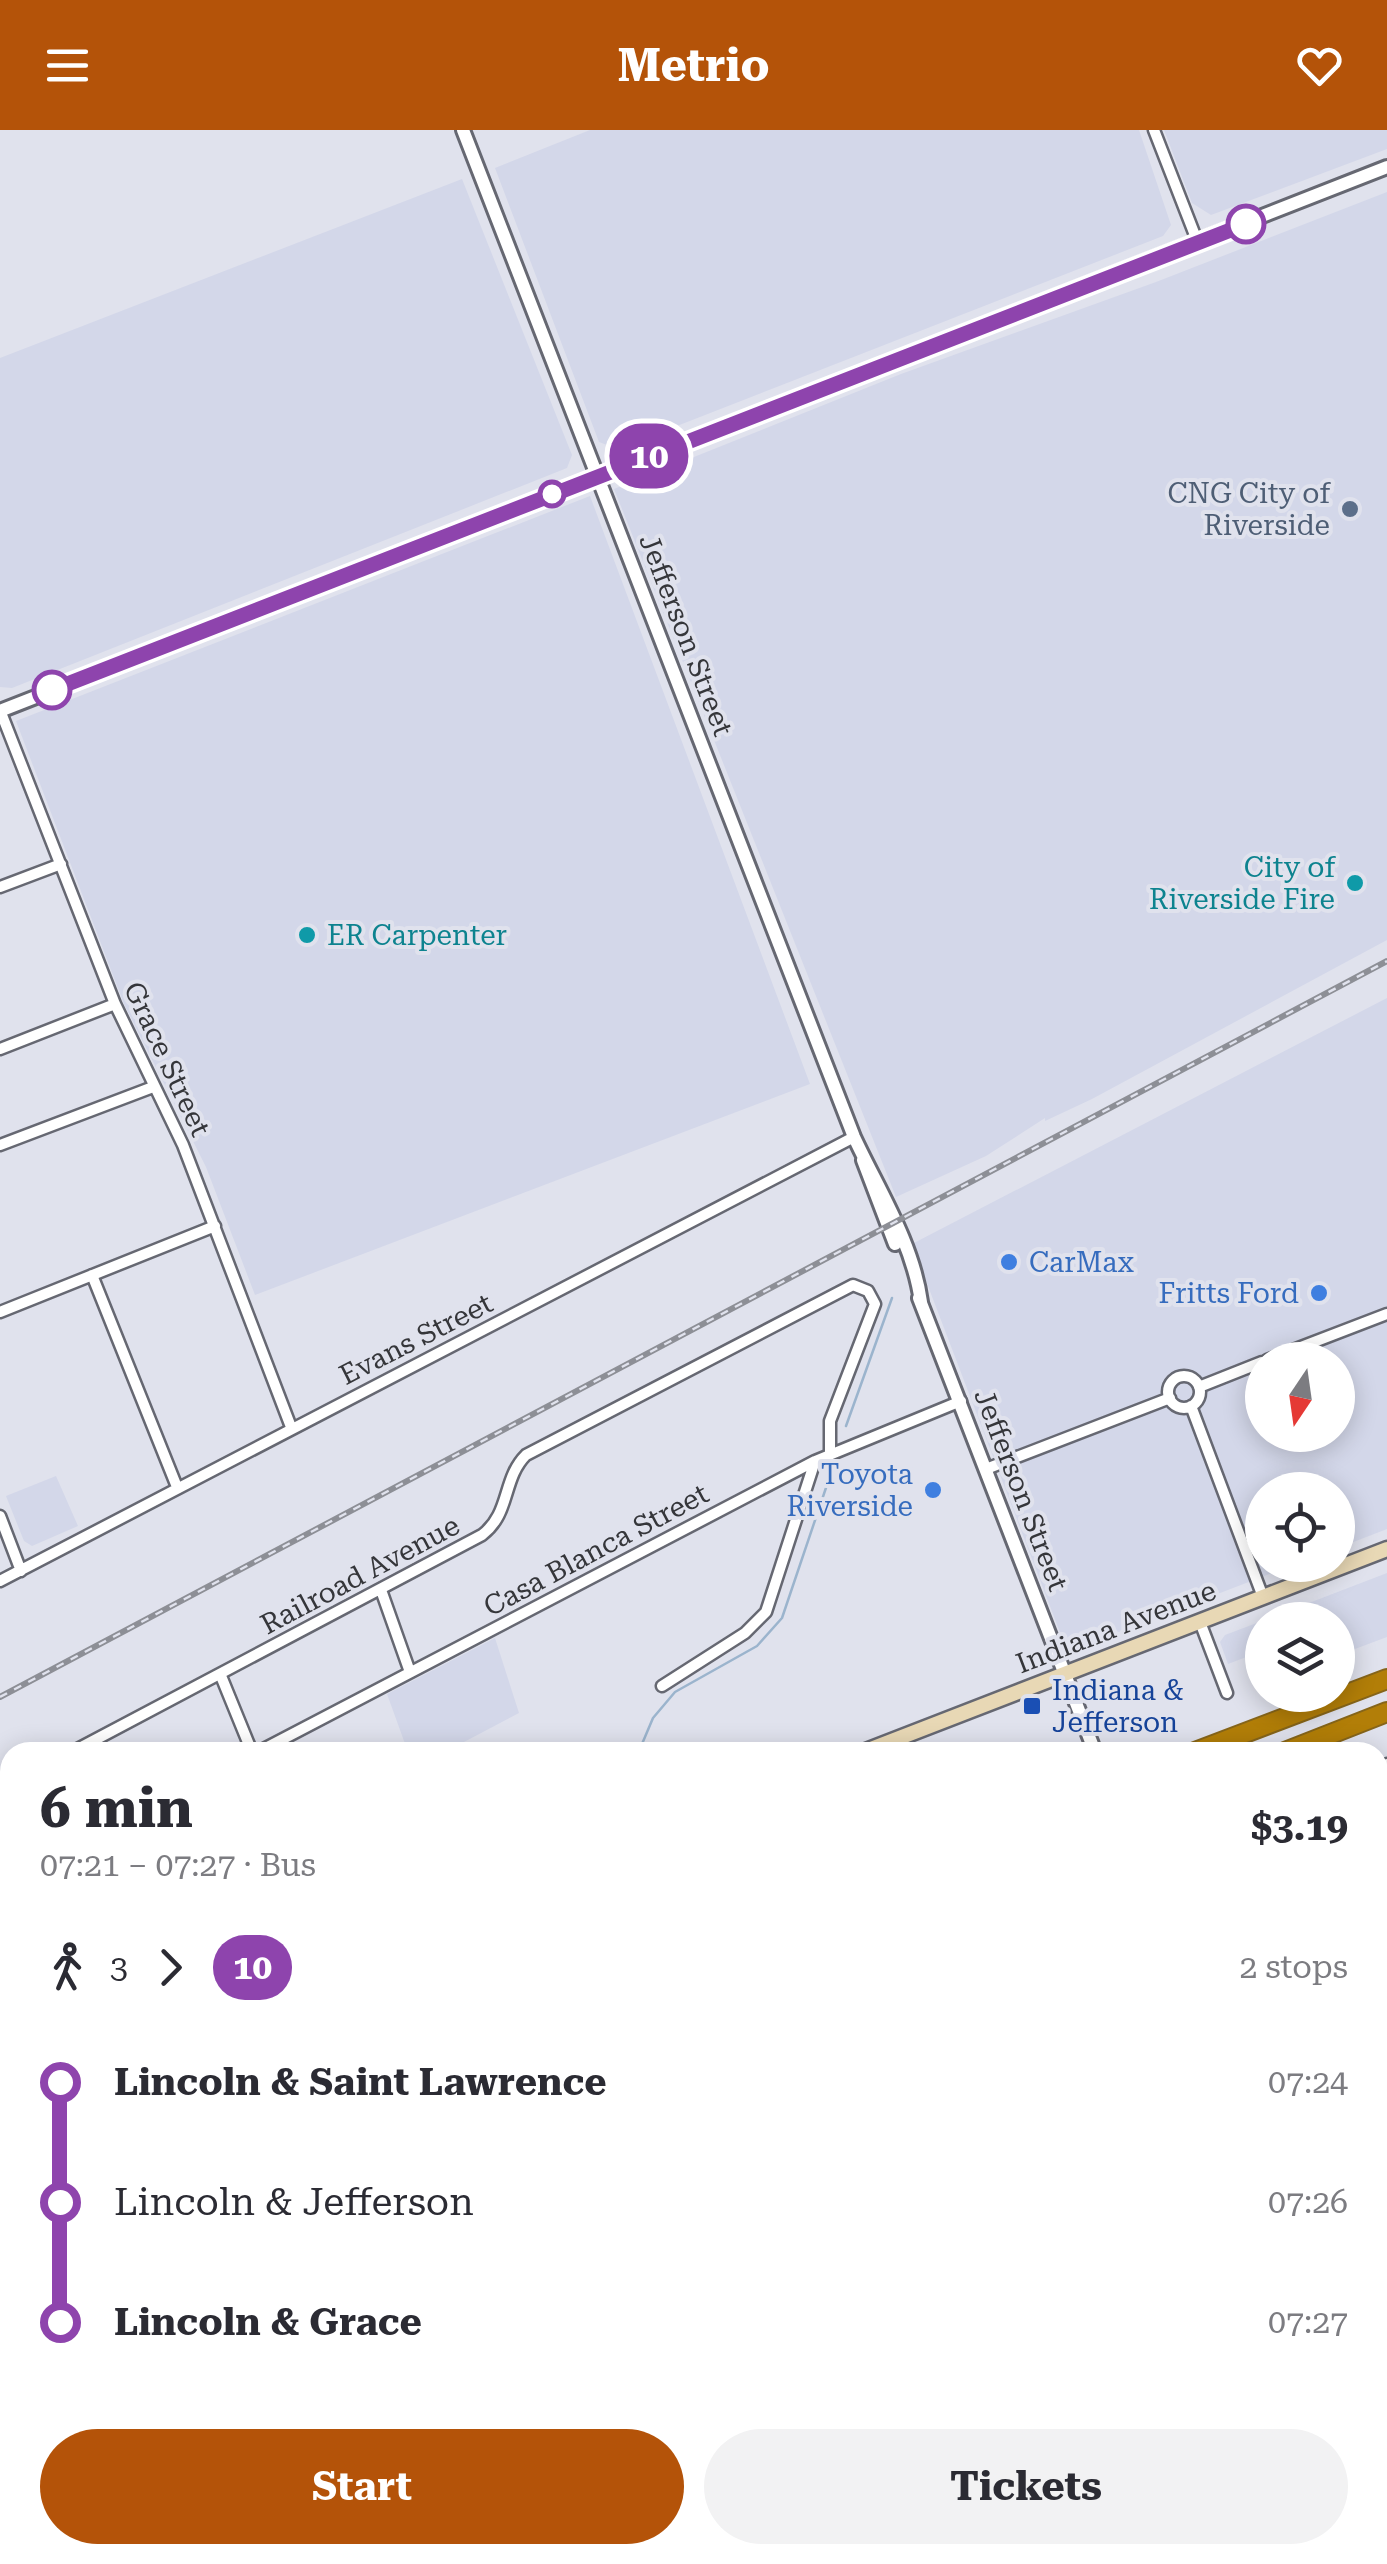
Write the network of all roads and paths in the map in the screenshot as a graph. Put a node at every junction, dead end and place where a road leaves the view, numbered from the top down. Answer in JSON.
{"nodes":[{"id":1,"x":464,"y":130,"type":"edge"},
{"id":2,"x":1154,"y":130,"type":"edge"},
{"id":3,"x":1387,"y":167,"type":"edge"},
{"id":4,"x":1198,"y":243,"type":"junction"},
{"id":5,"x":598,"y":476,"type":"junction"},
{"id":6,"x":0,"y":710,"type":"edge"},
{"id":7,"x":61,"y":864,"type":"junction"},
{"id":8,"x":0,"y":886,"type":"edge"},
{"id":9,"x":115,"y":1004,"type":"junction"},
{"id":10,"x":0,"y":1049,"type":"edge"},
{"id":11,"x":153,"y":1086,"type":"junction"},
{"id":12,"x":854,"y":1137,"type":"junction"},
{"id":13,"x":0,"y":1145,"type":"edge"},
{"id":14,"x":214,"y":1226,"type":"junction"},
{"id":15,"x":92,"y":1275,"type":"junction"},
{"id":16,"x":0,"y":1312,"type":"edge"},
{"id":17,"x":1387,"y":1314,"type":"edge"},
{"id":18,"x":1314,"y":1342,"type":"edge"},
{"id":19,"x":1245,"y":1369,"type":"edge"},
{"id":20,"x":1199,"y":1386,"type":"junction"},
{"id":21,"x":1170,"y":1398,"type":"junction"},
{"id":22,"x":960,"y":1401,"type":"junction"},
{"id":23,"x":1192,"y":1406,"type":"junction"},
{"id":24,"x":290,"y":1427,"type":"junction"},
{"id":25,"x":830,"y":1454,"type":"junction"},
{"id":26,"x":815,"y":1461,"type":"junction"},
{"id":27,"x":986,"y":1469,"type":"junction"},
{"id":28,"x":177,"y":1486,"type":"junction"},
{"id":29,"x":0,"y":1516,"type":"edge"},
{"id":30,"x":1387,"y":1549,"type":"edge"},
{"id":31,"x":21,"y":1570,"type":"junction"},
{"id":32,"x":0,"y":1582,"type":"edge"},
{"id":33,"x":381,"y":1590,"type":"junction"},
{"id":34,"x":1263,"y":1598,"type":"junction"},
{"id":35,"x":1200,"y":1622,"type":"junction"},
{"id":36,"x":410,"y":1672,"type":"junction"},
{"id":37,"x":1065,"y":1673,"type":"junction"},
{"id":38,"x":221,"y":1676,"type":"junction"},
{"id":39,"x":1387,"y":1679,"type":"edge"},
{"id":40,"x":662,"y":1686,"type":"dead end"},
{"id":41,"x":1227,"y":1693,"type":"dead end"},
{"id":42,"x":1387,"y":1712,"type":"edge"},
{"id":43,"x":92,"y":1742,"type":"edge"},
{"id":44,"x":251,"y":1742,"type":"edge"},
{"id":45,"x":274,"y":1742,"type":"edge"},
{"id":46,"x":889,"y":1742,"type":"edge"},
{"id":47,"x":1092,"y":1742,"type":"edge"},
{"id":48,"x":1220,"y":1742,"type":"edge"},
{"id":49,"x":1310,"y":1742,"type":"edge"}],
"edges":[{"from":1,"to":5,"type":"street","name":"Jefferson Street"},
{"from":2,"to":4,"type":"street"},
{"from":3,"to":4,"type":"street"},
{"from":4,"to":5,"type":"street"},
{"from":5,"to":6,"type":"street"},
{"from":5,"to":12,"type":"street","name":"Jefferson Street"},
{"from":6,"to":7,"type":"street","name":"Grace Street"},
{"from":7,"to":8,"type":"street"},
{"from":7,"to":9,"type":"street","name":"Grace Street"},
{"from":9,"to":10,"type":"street"},
{"from":9,"to":11,"type":"street","name":"Grace Street"},
{"from":11,"to":13,"type":"street"},
{"from":11,"to":14,"type":"street","name":"Grace Street"},
{"from":12,"to":22,"type":"street","name":"Jefferson Street"},
{"from":12,"to":24,"type":"street","name":"Evans Street"},
{"from":14,"to":15,"type":"street"},
{"from":14,"to":24,"type":"street","name":"Grace Street"},
{"from":15,"to":16,"type":"street"},
{"from":15,"to":28,"type":"street"},
{"from":17,"to":18,"type":"street"},
{"from":19,"to":20,"type":"street"},
{"from":20,"to":21,"type":"street"},
{"from":20,"to":23,"type":"street"},
{"from":21,"to":23,"type":"street"},
{"from":21,"to":27,"type":"street"},
{"from":22,"to":25,"type":"street","name":"Casa Blanca Street"},
{"from":22,"to":27,"type":"street","name":"Jefferson Street"},
{"from":23,"to":34,"type":"street"},
{"from":24,"to":28,"type":"street","name":"Evans Street"},
{"from":25,"to":26,"type":"street","name":"Casa Blanca Street"},
{"from":25,"to":33,"type":"street","name":"Railroad Avenue"},
{"from":26,"to":36,"type":"street","name":"Casa Blanca Street"},
{"from":26,"to":40,"type":"street"},
{"from":27,"to":37,"type":"street","name":"Jefferson Street"},
{"from":28,"to":31,"type":"street","name":"Evans Street"},
{"from":29,"to":31,"type":"street"},
{"from":30,"to":34,"type":"main road","name":"Indiana Avenue"},
{"from":31,"to":32,"type":"street","name":"Evans Street"},
{"from":33,"to":36,"type":"street"},
{"from":33,"to":38,"type":"street","name":"Railroad Avenue"},
{"from":34,"to":35,"type":"main road","name":"Indiana Avenue"},
{"from":35,"to":37,"type":"main road","name":"Indiana Avenue"},
{"from":35,"to":41,"type":"street"},
{"from":36,"to":45,"type":"street","name":"Casa Blanca Street"},
{"from":37,"to":46,"type":"main road","name":"Indiana Avenue"},
{"from":37,"to":47,"type":"street","name":"Jefferson Street"},
{"from":38,"to":43,"type":"street","name":"Railroad Avenue"},
{"from":38,"to":44,"type":"street"},
{"from":39,"to":48,"type":"highway"},
{"from":42,"to":49,"type":"highway"}]}
